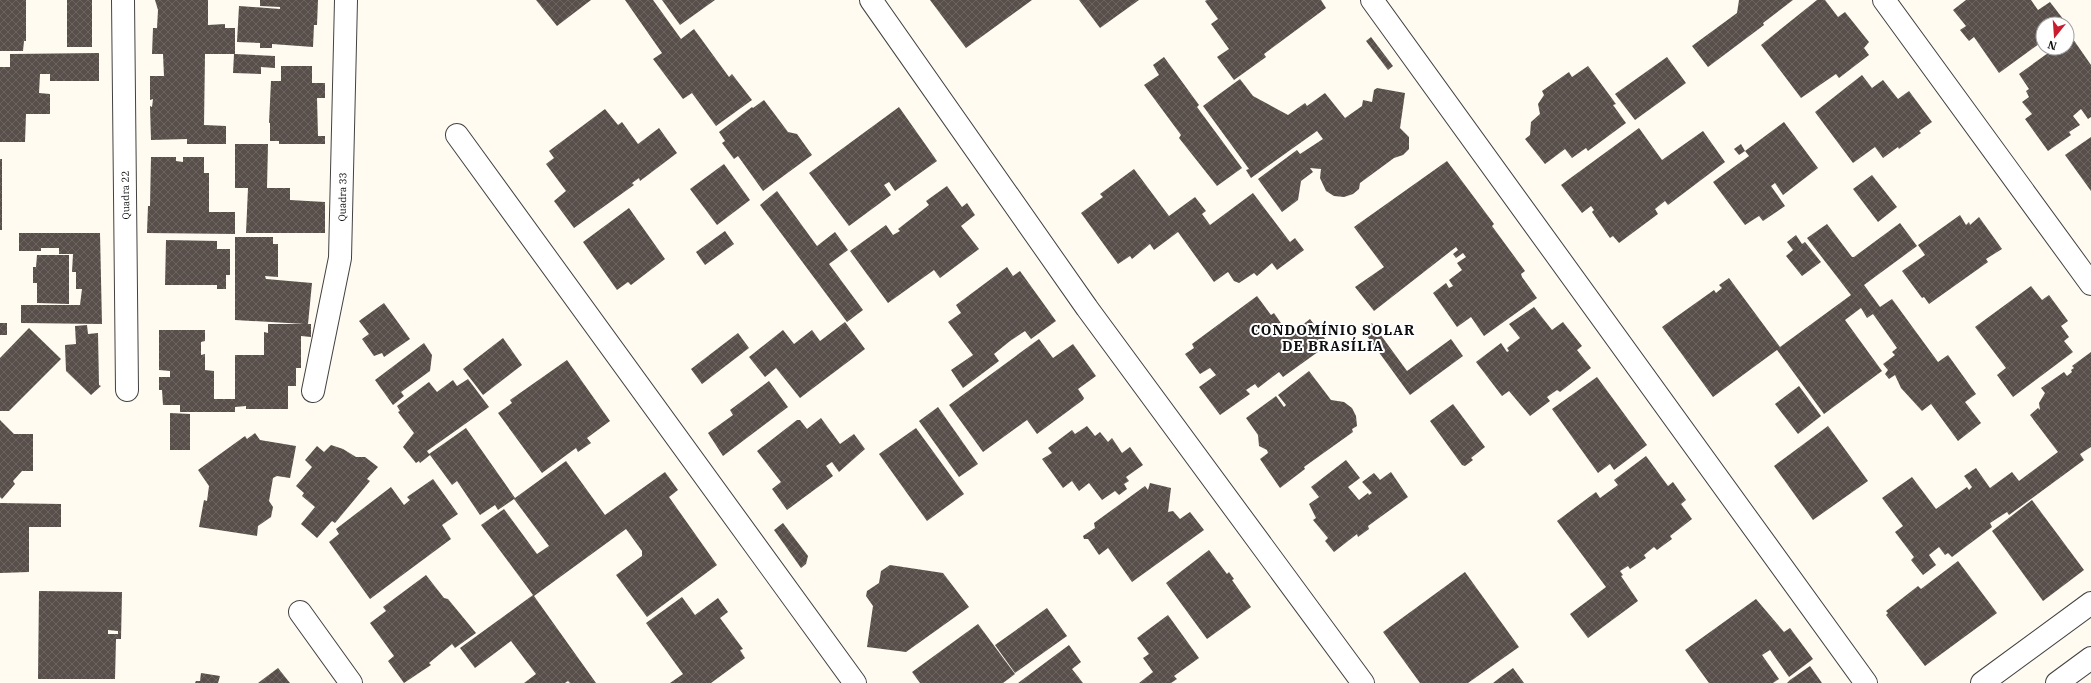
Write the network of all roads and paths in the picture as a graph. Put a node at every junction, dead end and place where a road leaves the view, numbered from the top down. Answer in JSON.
{"nodes":[{"id":1,"x":123,"y":0,"type":"edge"},
{"id":2,"x":346,"y":0,"type":"edge"},
{"id":3,"x":871,"y":0,"type":"edge"},
{"id":4,"x":1372,"y":0,"type":"edge"},
{"id":5,"x":1884,"y":0,"type":"edge"},
{"id":6,"x":456,"y":135,"type":"dead end"},
{"id":7,"x":2091,"y":284,"type":"edge"},
{"id":8,"x":127,"y":390,"type":"dead end"},
{"id":9,"x":313,"y":391,"type":"dead end"},
{"id":10,"x":2091,"y":603,"type":"edge"},
{"id":11,"x":300,"y":612,"type":"dead end"},
{"id":12,"x":2091,"y":658,"type":"edge"},
{"id":13,"x":351,"y":683,"type":"edge"},
{"id":14,"x":856,"y":683,"type":"edge"},
{"id":15,"x":1363,"y":683,"type":"edge"},
{"id":16,"x":1866,"y":683,"type":"edge"},
{"id":17,"x":1982,"y":683,"type":"edge"},
{"id":18,"x":2057,"y":683,"type":"edge"}],
"edges":[{"from":1,"to":8,"type":"street","name":"Quadra 22"},
{"from":2,"to":9,"type":"street","name":"Quadra 33"},
{"from":3,"to":15,"type":"street"},
{"from":4,"to":16,"type":"street"},
{"from":5,"to":7,"type":"street"},
{"from":6,"to":14,"type":"street"},
{"from":10,"to":17,"type":"street"},
{"from":11,"to":13,"type":"street"},
{"from":12,"to":18,"type":"street"}]}
